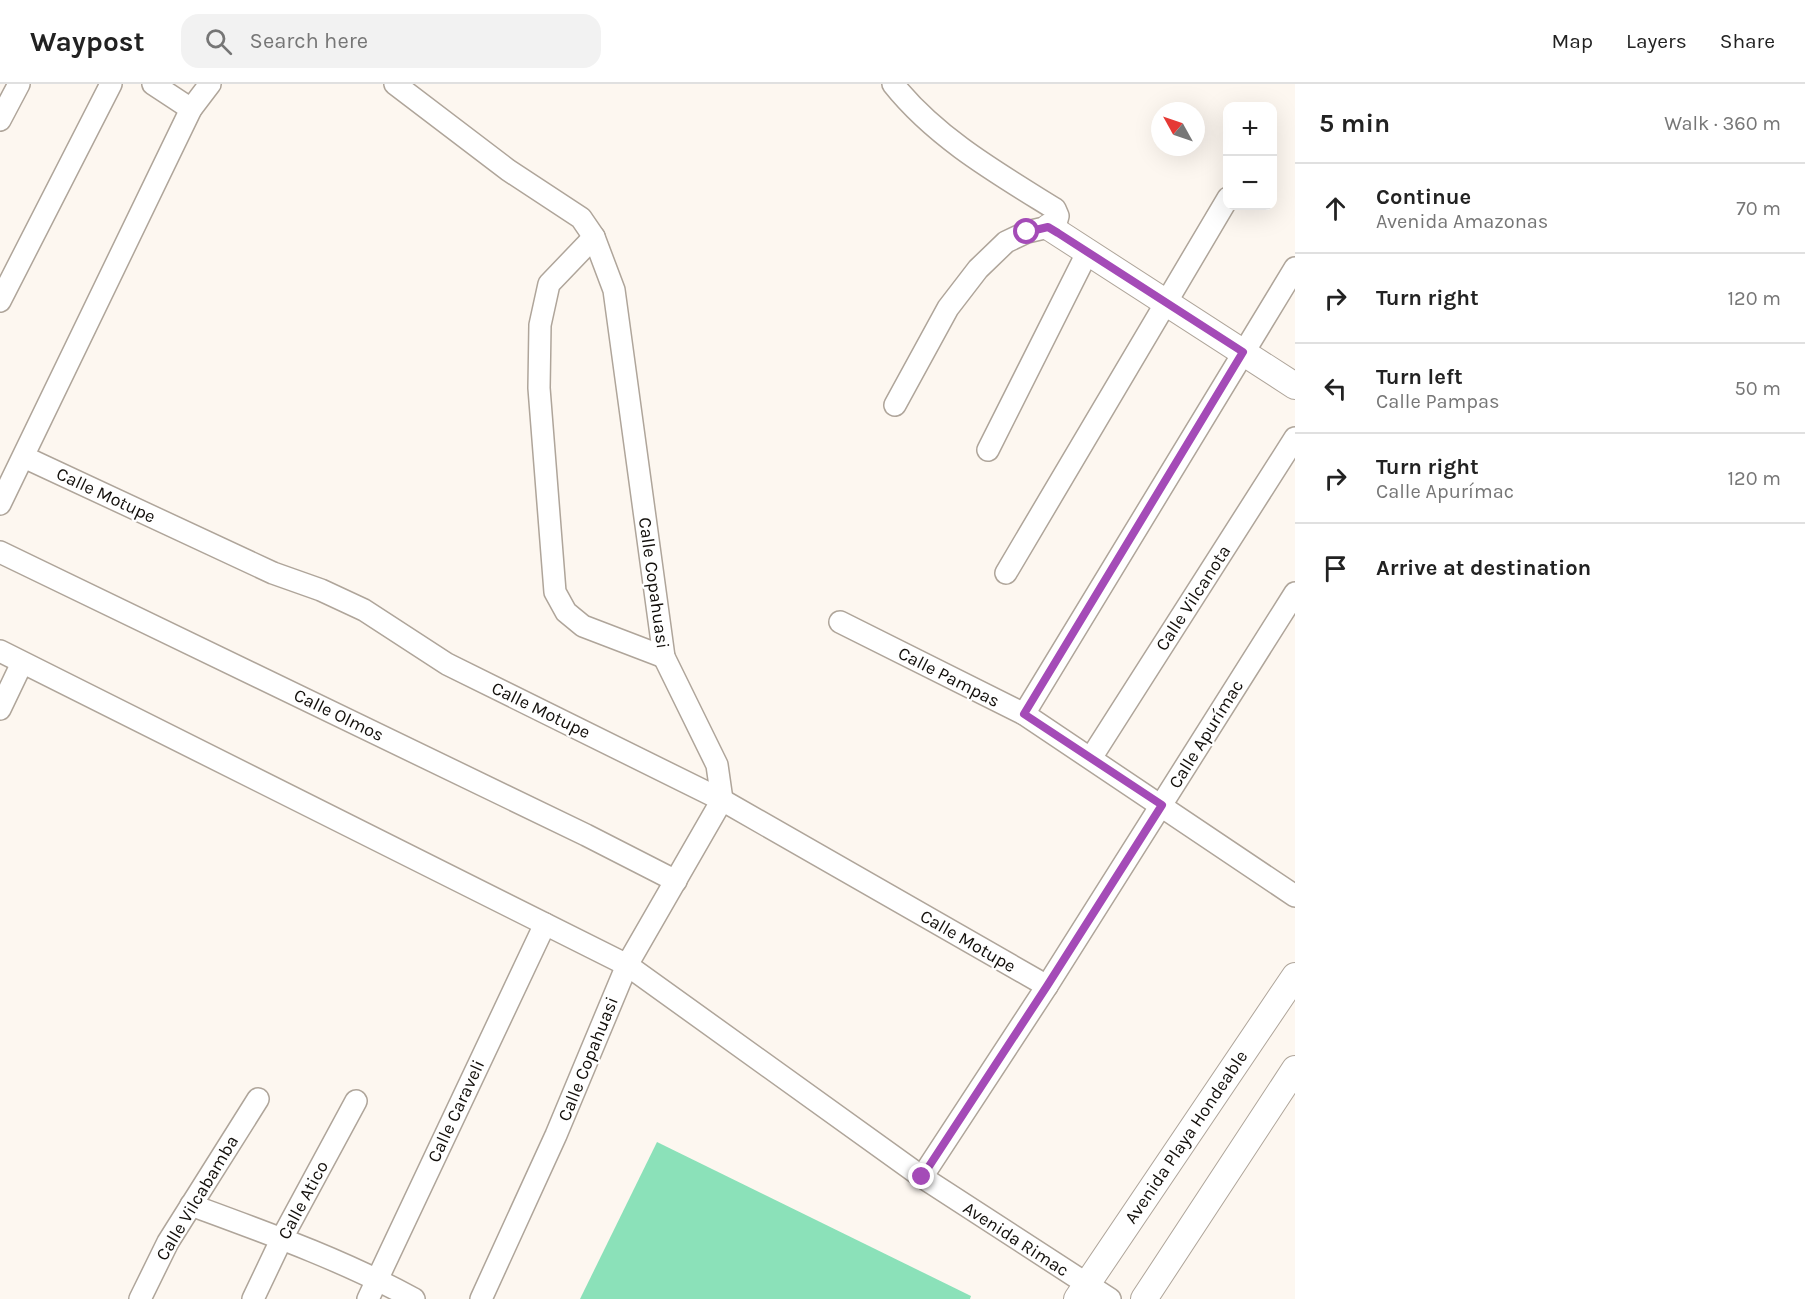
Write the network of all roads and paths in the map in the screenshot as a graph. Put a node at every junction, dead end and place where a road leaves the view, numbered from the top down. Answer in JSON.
{"nodes":[{"id":1,"x":19,"y":84,"type":"edge"},
{"id":2,"x":111,"y":84,"type":"edge"},
{"id":3,"x":153,"y":84,"type":"edge"},
{"id":4,"x":210,"y":84,"type":"edge"},
{"id":5,"x":394,"y":84,"type":"edge"},
{"id":6,"x":893,"y":84,"type":"edge"},
{"id":7,"x":191,"y":110,"type":"junction"},
{"id":8,"x":0,"y":120,"type":"edge"},
{"id":9,"x":1223,"y":205,"type":"edge"},
{"id":10,"x":1048,"y":227,"type":"junction"},
{"id":11,"x":594,"y":237,"type":"junction"},
{"id":12,"x":1088,"y":251,"type":"junction"},
{"id":13,"x":1295,"y":268,"type":"edge"},
{"id":14,"x":0,"y":301,"type":"edge"},
{"id":15,"x":1166,"y":303,"type":"junction"},
{"id":16,"x":1243,"y":352,"type":"junction"},
{"id":17,"x":1295,"y":386,"type":"edge"},
{"id":18,"x":895,"y":405,"type":"dead end"},
{"id":19,"x":1295,"y":438,"type":"edge"},
{"id":20,"x":988,"y":450,"type":"dead end"},
{"id":21,"x":24,"y":457,"type":"junction"},
{"id":22,"x":0,"y":504,"type":"edge"},
{"id":23,"x":0,"y":552,"type":"edge"},
{"id":24,"x":1006,"y":573,"type":"dead end"},
{"id":25,"x":1295,"y":593,"type":"edge"},
{"id":26,"x":840,"y":622,"type":"dead end"},
{"id":27,"x":0,"y":651,"type":"edge"},
{"id":28,"x":664,"y":657,"type":"junction"},
{"id":29,"x":22,"y":663,"type":"junction"},
{"id":30,"x":0,"y":710,"type":"edge"},
{"id":31,"x":1024,"y":714,"type":"junction"},
{"id":32,"x":1091,"y":758,"type":"junction"},
{"id":33,"x":722,"y":800,"type":"junction"},
{"id":34,"x":1162,"y":805,"type":"junction"},
{"id":35,"x":676,"y":881,"type":"junction"},
{"id":36,"x":1295,"y":896,"type":"edge"},
{"id":37,"x":545,"y":924,"type":"junction"},
{"id":38,"x":627,"y":964,"type":"junction"},
{"id":39,"x":1295,"y":976,"type":"edge"},
{"id":40,"x":1047,"y":986,"type":"junction"},
{"id":41,"x":1295,"y":1069,"type":"edge"},
{"id":42,"x":258,"y":1099,"type":"dead end"},
{"id":43,"x":356,"y":1101,"type":"dead end"},
{"id":44,"x":922,"y":1177,"type":"junction"},
{"id":45,"x":191,"y":1205,"type":"junction"},
{"id":46,"x":282,"y":1239,"type":"junction"},
{"id":47,"x":377,"y":1279,"type":"junction"},
{"id":48,"x":1081,"y":1292,"type":"edge"},
{"id":49,"x":140,"y":1299,"type":"edge"},
{"id":50,"x":253,"y":1299,"type":"edge"},
{"id":51,"x":368,"y":1299,"type":"edge"},
{"id":52,"x":414,"y":1299,"type":"edge"},
{"id":53,"x":481,"y":1299,"type":"edge"},
{"id":54,"x":1110,"y":1299,"type":"edge"},
{"id":55,"x":1144,"y":1299,"type":"edge"}],
"edges":[{"from":1,"to":8,"type":"street"},
{"from":2,"to":14,"type":"street"},
{"from":3,"to":7,"type":"street"},
{"from":4,"to":7,"type":"street"},
{"from":5,"to":11,"type":"street","name":"Calle Copahuasi"},
{"from":6,"to":10,"type":"street"},
{"from":7,"to":21,"type":"street"},
{"from":9,"to":15,"type":"street"},
{"from":10,"to":12,"type":"street"},
{"from":10,"to":18,"type":"street"},
{"from":11,"to":28,"type":"street","name":"Calle Copahuasi"},
{"from":11,"to":28,"type":"street"},
{"from":12,"to":15,"type":"street"},
{"from":12,"to":20,"type":"street"},
{"from":13,"to":16,"type":"street"},
{"from":15,"to":16,"type":"street"},
{"from":15,"to":24,"type":"street"},
{"from":16,"to":17,"type":"street"},
{"from":16,"to":31,"type":"street"},
{"from":19,"to":32,"type":"street","name":"Calle Vilcanota"},
{"from":21,"to":22,"type":"street"},
{"from":21,"to":33,"type":"street","name":"Calle Motupe"},
{"from":23,"to":35,"type":"street","name":"Calle Olmos"},
{"from":25,"to":34,"type":"street","name":"Calle Apurímac"},
{"from":26,"to":31,"type":"street","name":"Calle Pampas"},
{"from":27,"to":29,"type":"street","name":"Avenida Rimac"},
{"from":28,"to":33,"type":"street","name":"Calle Copahuasi"},
{"from":29,"to":30,"type":"street"},
{"from":29,"to":37,"type":"street","name":"Avenida Rimac"},
{"from":31,"to":32,"type":"street","name":"Calle Pampas"},
{"from":32,"to":34,"type":"street","name":"Calle Pampas"},
{"from":33,"to":35,"type":"street","name":"Calle Copahuasi"},
{"from":33,"to":40,"type":"street","name":"Calle Motupe"},
{"from":34,"to":36,"type":"street","name":"Calle Pampas"},
{"from":34,"to":40,"type":"street","name":"Calle Apurímac"},
{"from":35,"to":38,"type":"street","name":"Calle Copahuasi"},
{"from":37,"to":38,"type":"street","name":"Avenida Rimac"},
{"from":37,"to":47,"type":"street","name":"Calle Caraveli"},
{"from":38,"to":44,"type":"street","name":"Avenida Rimac"},
{"from":38,"to":53,"type":"street","name":"Calle Copahuasi"},
{"from":39,"to":48,"type":"street","name":"Avenida Playa Hondeable"},
{"from":40,"to":44,"type":"street","name":"Calle Apurímac"},
{"from":41,"to":55,"type":"street"},
{"from":42,"to":45,"type":"street","name":"Calle Vilcabamba"},
{"from":43,"to":46,"type":"street","name":"Calle Atico"},
{"from":44,"to":48,"type":"street","name":"Avenida Rimac"},
{"from":45,"to":46,"type":"street"},
{"from":45,"to":49,"type":"street","name":"Calle Vilcabamba"},
{"from":46,"to":47,"type":"street"},
{"from":46,"to":50,"type":"street","name":"Calle Atico"},
{"from":47,"to":51,"type":"street","name":"Calle Caraveli"},
{"from":47,"to":52,"type":"street"},
{"from":48,"to":54,"type":"street","name":"Avenida Rimac"}]}
